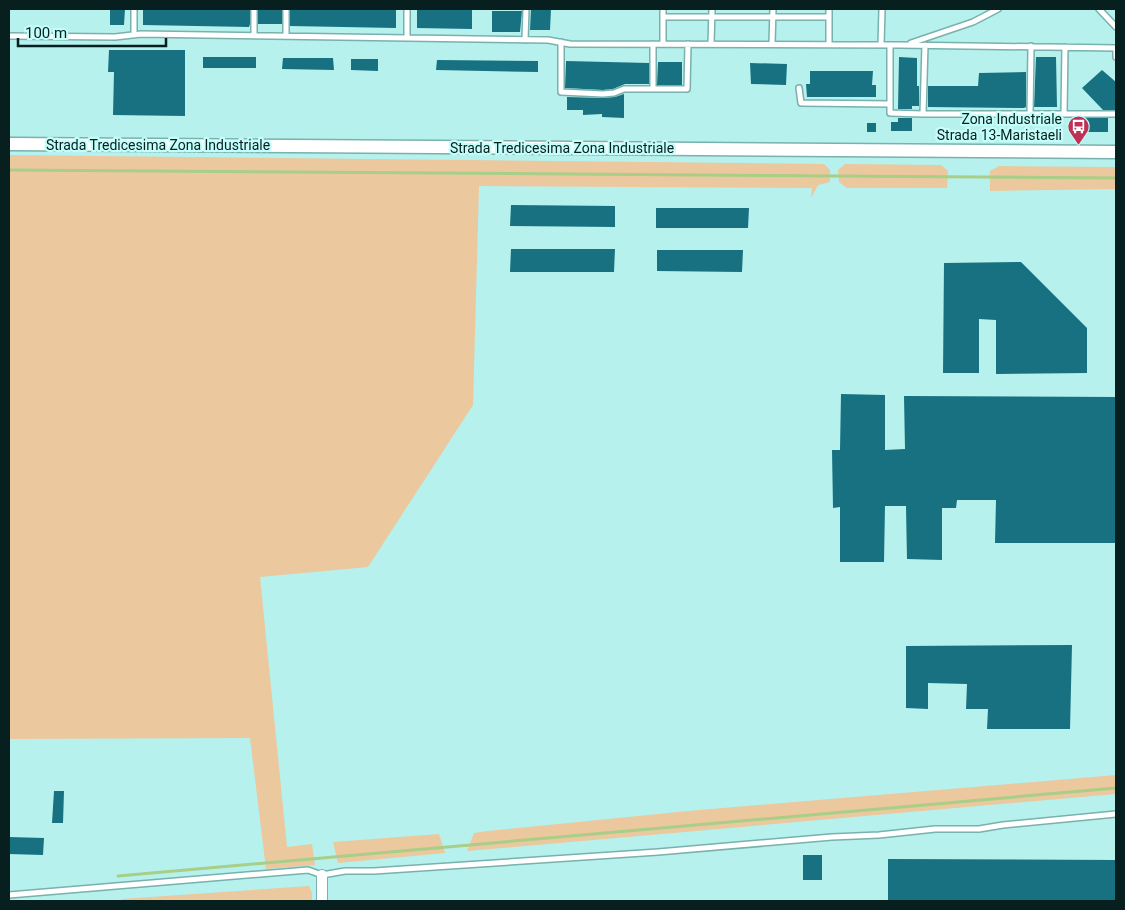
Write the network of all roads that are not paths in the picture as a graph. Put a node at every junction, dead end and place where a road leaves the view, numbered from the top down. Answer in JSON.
{"nodes":[{"id":1,"x":134,"y":9,"type":"edge"},
{"id":2,"x":254,"y":9,"type":"edge"},
{"id":3,"x":286,"y":9,"type":"edge"},
{"id":4,"x":407,"y":9,"type":"edge"},
{"id":5,"x":526,"y":9,"type":"edge"},
{"id":6,"x":663,"y":9,"type":"edge"},
{"id":7,"x":712,"y":9,"type":"edge"},
{"id":8,"x":773,"y":9,"type":"edge"},
{"id":9,"x":829,"y":9,"type":"edge"},
{"id":10,"x":882,"y":9,"type":"edge"},
{"id":11,"x":998,"y":9,"type":"edge"},
{"id":12,"x":1100,"y":9,"type":"edge"},
{"id":13,"x":663,"y":16,"type":"junction"},
{"id":14,"x":773,"y":16,"type":"junction"},
{"id":15,"x":829,"y":16,"type":"junction"},
{"id":16,"x":712,"y":17,"type":"junction"},
{"id":17,"x":1116,"y":27,"type":"edge"},
{"id":18,"x":134,"y":35,"type":"junction"},
{"id":19,"x":254,"y":35,"type":"junction"},
{"id":20,"x":9,"y":36,"type":"edge"},
{"id":21,"x":286,"y":36,"type":"junction"},
{"id":22,"x":407,"y":38,"type":"junction"},
{"id":23,"x":525,"y":40,"type":"junction"},
{"id":24,"x":561,"y":42,"type":"junction"},
{"id":25,"x":653,"y":44,"type":"junction"},
{"id":26,"x":663,"y":44,"type":"junction"},
{"id":27,"x":688,"y":44,"type":"junction"},
{"id":28,"x":711,"y":44,"type":"junction"},
{"id":29,"x":772,"y":44,"type":"junction"},
{"id":30,"x":829,"y":44,"type":"junction"},
{"id":31,"x":881,"y":45,"type":"junction"},
{"id":32,"x":890,"y":45,"type":"junction"},
{"id":33,"x":906,"y":45,"type":"junction"},
{"id":34,"x":925,"y":45,"type":"junction"},
{"id":35,"x":1031,"y":46,"type":"junction"},
{"id":36,"x":1065,"y":47,"type":"junction"},
{"id":37,"x":1116,"y":48,"type":"edge"},
{"id":38,"x":1116,"y":57,"type":"edge"},
{"id":39,"x":799,"y":88,"type":"dead end"},
{"id":40,"x":653,"y":89,"type":"junction"},
{"id":41,"x":890,"y":104,"type":"junction"},
{"id":42,"x":923,"y":114,"type":"junction"},
{"id":43,"x":1030,"y":114,"type":"junction"},
{"id":44,"x":1064,"y":114,"type":"junction"},
{"id":45,"x":1116,"y":114,"type":"edge"},
{"id":46,"x":9,"y":144,"type":"edge"},
{"id":47,"x":1116,"y":152,"type":"edge"},
{"id":48,"x":1116,"y":814,"type":"edge"},
{"id":49,"x":322,"y":875,"type":"junction"},
{"id":50,"x":9,"y":895,"type":"edge"},
{"id":51,"x":322,"y":901,"type":"edge"}],
"edges":[{"from":1,"to":18,"type":"lane"},
{"from":2,"to":19,"type":"lane"},
{"from":3,"to":21,"type":"lane"},
{"from":4,"to":22,"type":"lane"},
{"from":5,"to":23,"type":"lane"},
{"from":6,"to":13,"type":"lane"},
{"from":7,"to":16,"type":"lane"},
{"from":8,"to":14,"type":"lane"},
{"from":9,"to":15,"type":"lane"},
{"from":10,"to":31,"type":"lane"},
{"from":11,"to":33,"type":"lane"},
{"from":12,"to":17,"type":"lane"},
{"from":13,"to":16,"type":"lane"},
{"from":13,"to":26,"type":"lane"},
{"from":14,"to":15,"type":"lane"},
{"from":14,"to":16,"type":"lane"},
{"from":14,"to":29,"type":"lane"},
{"from":15,"to":30,"type":"lane"},
{"from":16,"to":28,"type":"lane"},
{"from":18,"to":19,"type":"lane"},
{"from":18,"to":20,"type":"lane"},
{"from":19,"to":21,"type":"lane"},
{"from":21,"to":22,"type":"lane"},
{"from":22,"to":23,"type":"lane"},
{"from":23,"to":24,"type":"lane"},
{"from":24,"to":25,"type":"lane"},
{"from":24,"to":40,"type":"lane"},
{"from":25,"to":26,"type":"lane"},
{"from":25,"to":40,"type":"lane"},
{"from":26,"to":27,"type":"lane"},
{"from":27,"to":28,"type":"lane"},
{"from":27,"to":40,"type":"lane"},
{"from":28,"to":29,"type":"lane"},
{"from":29,"to":30,"type":"lane"},
{"from":30,"to":31,"type":"lane"},
{"from":31,"to":32,"type":"lane"},
{"from":32,"to":33,"type":"lane"},
{"from":32,"to":41,"type":"lane"},
{"from":33,"to":34,"type":"lane"},
{"from":34,"to":35,"type":"lane"},
{"from":34,"to":42,"type":"lane"},
{"from":35,"to":36,"type":"lane"},
{"from":35,"to":43,"type":"lane"},
{"from":36,"to":37,"type":"lane"},
{"from":36,"to":44,"type":"lane"},
{"from":37,"to":38,"type":"lane"},
{"from":39,"to":41,"type":"lane"},
{"from":41,"to":42,"type":"lane"},
{"from":42,"to":43,"type":"lane"},
{"from":43,"to":44,"type":"lane"},
{"from":44,"to":45,"type":"lane"},
{"from":46,"to":47,"type":"street","name":"Strada Tredicesima Zona Industriale"},
{"from":48,"to":49,"type":"lane"},
{"from":49,"to":50,"type":"lane"},
{"from":49,"to":51,"type":"street"}]}
